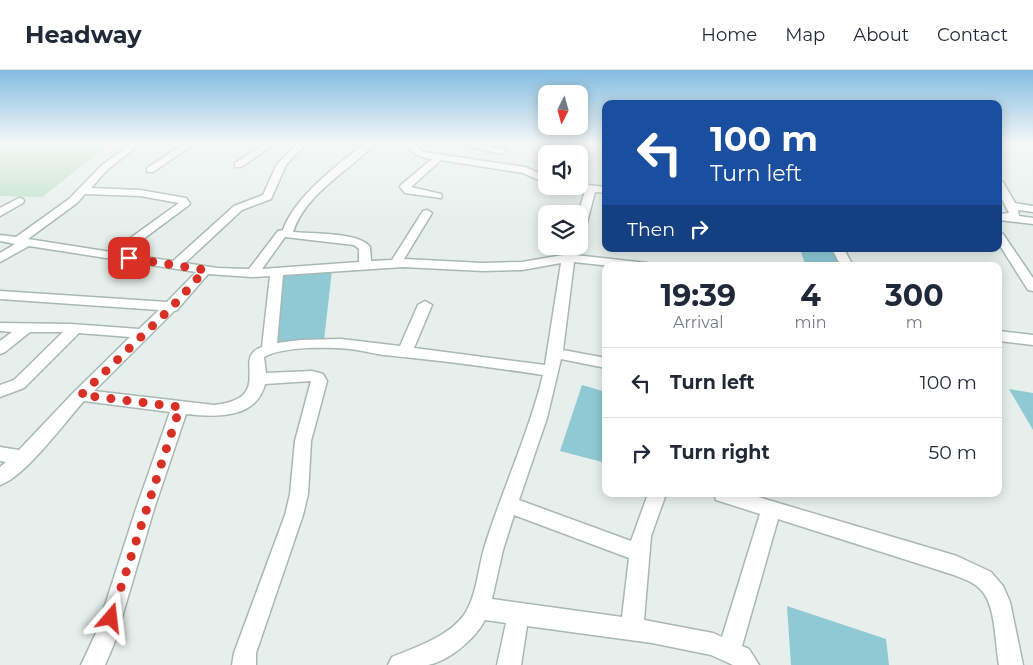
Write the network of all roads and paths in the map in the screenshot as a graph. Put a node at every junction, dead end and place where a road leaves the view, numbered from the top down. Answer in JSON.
{"nodes":[{"id":1,"x":102,"y":171,"type":"edge"},
{"id":2,"x":279,"y":171,"type":"edge"},
{"id":3,"x":338,"y":171,"type":"edge"},
{"id":4,"x":424,"y":171,"type":"edge"},
{"id":5,"x":588,"y":189,"type":"edge"},
{"id":6,"x":591,"y":189,"type":"junction"},
{"id":7,"x":1002,"y":189,"type":"edge"},
{"id":8,"x":602,"y":190,"type":"edge"},
{"id":9,"x":83,"y":191,"type":"junction"},
{"id":10,"x":437,"y":196,"type":"dead end"},
{"id":11,"x":19,"y":201,"type":"dead end"},
{"id":12,"x":586,"y":205,"type":"edge"},
{"id":13,"x":1012,"y":206,"type":"junction"},
{"id":14,"x":1033,"y":209,"type":"edge"},
{"id":15,"x":0,"y":212,"type":"edge"},
{"id":16,"x":427,"y":212,"type":"dead end"},
{"id":17,"x":1003,"y":217,"type":"edge"},
{"id":18,"x":1033,"y":221,"type":"edge"},
{"id":19,"x":282,"y":233,"type":"dead end"},
{"id":20,"x":0,"y":238,"type":"edge"},
{"id":21,"x":1002,"y":240,"type":"edge"},
{"id":22,"x":23,"y":241,"type":"junction"},
{"id":23,"x":558,"y":255,"type":"edge"},
{"id":24,"x":569,"y":255,"type":"edge"},
{"id":25,"x":586,"y":255,"type":"edge"},
{"id":26,"x":114,"y":256,"type":"junction"},
{"id":27,"x":0,"y":258,"type":"edge"},
{"id":28,"x":622,"y":262,"type":"edge"},
{"id":29,"x":396,"y":263,"type":"junction"},
{"id":30,"x":366,"y":264,"type":"junction"},
{"id":31,"x":176,"y":265,"type":"junction"},
{"id":32,"x":205,"y":270,"type":"junction"},
{"id":33,"x":276,"y":272,"type":"junction"},
{"id":34,"x":252,"y":273,"type":"junction"},
{"id":35,"x":1028,"y":273,"type":"edge"},
{"id":36,"x":1033,"y":287,"type":"edge"},
{"id":37,"x":0,"y":295,"type":"edge"},
{"id":38,"x":426,"y":305,"type":"dead end"},
{"id":39,"x":172,"y":307,"type":"junction"},
{"id":40,"x":0,"y":327,"type":"edge"},
{"id":41,"x":26,"y":328,"type":"junction"},
{"id":42,"x":75,"y":329,"type":"junction"},
{"id":43,"x":144,"y":334,"type":"junction"},
{"id":44,"x":271,"y":334,"type":"junction"},
{"id":45,"x":1002,"y":336,"type":"edge"},
{"id":46,"x":1033,"y":340,"type":"edge"},
{"id":47,"x":301,"y":346,"type":"junction"},
{"id":48,"x":0,"y":349,"type":"edge"},
{"id":49,"x":269,"y":349,"type":"junction"},
{"id":50,"x":405,"y":351,"type":"junction"},
{"id":51,"x":551,"y":362,"type":"junction"},
{"id":52,"x":602,"y":362,"type":"edge"},
{"id":53,"x":258,"y":379,"type":"junction"},
{"id":54,"x":0,"y":390,"type":"edge"},
{"id":55,"x":81,"y":395,"type":"junction"},
{"id":56,"x":180,"y":407,"type":"junction"},
{"id":57,"x":0,"y":454,"type":"edge"},
{"id":58,"x":23,"y":458,"type":"junction"},
{"id":59,"x":0,"y":478,"type":"edge"},
{"id":60,"x":656,"y":497,"type":"edge"},
{"id":61,"x":733,"y":497,"type":"edge"},
{"id":62,"x":508,"y":504,"type":"junction"},
{"id":63,"x":771,"y":508,"type":"junction"},
{"id":64,"x":639,"y":553,"type":"junction"},
{"id":65,"x":478,"y":608,"type":"junction"},
{"id":66,"x":518,"y":614,"type":"junction"},
{"id":67,"x":632,"y":630,"type":"junction"},
{"id":68,"x":729,"y":651,"type":"junction"},
{"id":69,"x":93,"y":665,"type":"edge"},
{"id":70,"x":244,"y":665,"type":"edge"},
{"id":71,"x":400,"y":665,"type":"edge"},
{"id":72,"x":509,"y":665,"type":"edge"},
{"id":73,"x":747,"y":665,"type":"edge"},
{"id":74,"x":1011,"y":665,"type":"edge"}],
"edges":[{"from":1,"to":9,"type":"street"},
{"from":2,"to":31,"type":"street"},
{"from":3,"to":30,"type":"street"},
{"from":4,"to":10,"type":"street"},
{"from":5,"to":6,"type":"street"},
{"from":6,"to":8,"type":"street"},
{"from":6,"to":12,"type":"street"},
{"from":7,"to":13,"type":"street"},
{"from":9,"to":22,"type":"street"},
{"from":9,"to":26,"type":"street"},
{"from":11,"to":15,"type":"street"},
{"from":13,"to":14,"type":"street"},
{"from":13,"to":17,"type":"street"},
{"from":16,"to":29,"type":"street"},
{"from":17,"to":18,"type":"street"},
{"from":19,"to":34,"type":"street"},
{"from":20,"to":22,"type":"street"},
{"from":21,"to":35,"type":"street"},
{"from":22,"to":26,"type":"street"},
{"from":22,"to":27,"type":"street"},
{"from":23,"to":29,"type":"street"},
{"from":24,"to":51,"type":"street"},
{"from":25,"to":28,"type":"street"},
{"from":26,"to":31,"type":"street"},
{"from":29,"to":30,"type":"street"},
{"from":30,"to":33,"type":"street"},
{"from":31,"to":32,"type":"street"},
{"from":32,"to":34,"type":"street"},
{"from":32,"to":39,"type":"street"},
{"from":33,"to":34,"type":"street"},
{"from":33,"to":44,"type":"street"},
{"from":35,"to":36,"type":"street"},
{"from":37,"to":39,"type":"street"},
{"from":38,"to":50,"type":"street"},
{"from":39,"to":43,"type":"street"},
{"from":40,"to":41,"type":"street"},
{"from":41,"to":42,"type":"street"},
{"from":41,"to":48,"type":"street"},
{"from":42,"to":43,"type":"street"},
{"from":42,"to":54,"type":"street"},
{"from":43,"to":55,"type":"street"},
{"from":44,"to":47,"type":"street"},
{"from":44,"to":49,"type":"street"},
{"from":45,"to":46,"type":"street"},
{"from":47,"to":49,"type":"street"},
{"from":47,"to":50,"type":"street"},
{"from":49,"to":53,"type":"street"},
{"from":50,"to":51,"type":"street"},
{"from":51,"to":52,"type":"street"},
{"from":51,"to":62,"type":"street"},
{"from":53,"to":56,"type":"street"},
{"from":53,"to":70,"type":"street"},
{"from":55,"to":56,"type":"street"},
{"from":55,"to":58,"type":"street"},
{"from":56,"to":69,"type":"street"},
{"from":57,"to":58,"type":"street"},
{"from":58,"to":59,"type":"street"},
{"from":60,"to":64,"type":"street"},
{"from":61,"to":63,"type":"street"},
{"from":62,"to":64,"type":"street"},
{"from":62,"to":65,"type":"street"},
{"from":63,"to":68,"type":"street"},
{"from":63,"to":74,"type":"street"},
{"from":64,"to":67,"type":"street"},
{"from":65,"to":66,"type":"street"},
{"from":65,"to":71,"type":"street"},
{"from":66,"to":67,"type":"street"},
{"from":66,"to":72,"type":"street"},
{"from":67,"to":68,"type":"street"},
{"from":68,"to":73,"type":"street"}]}
